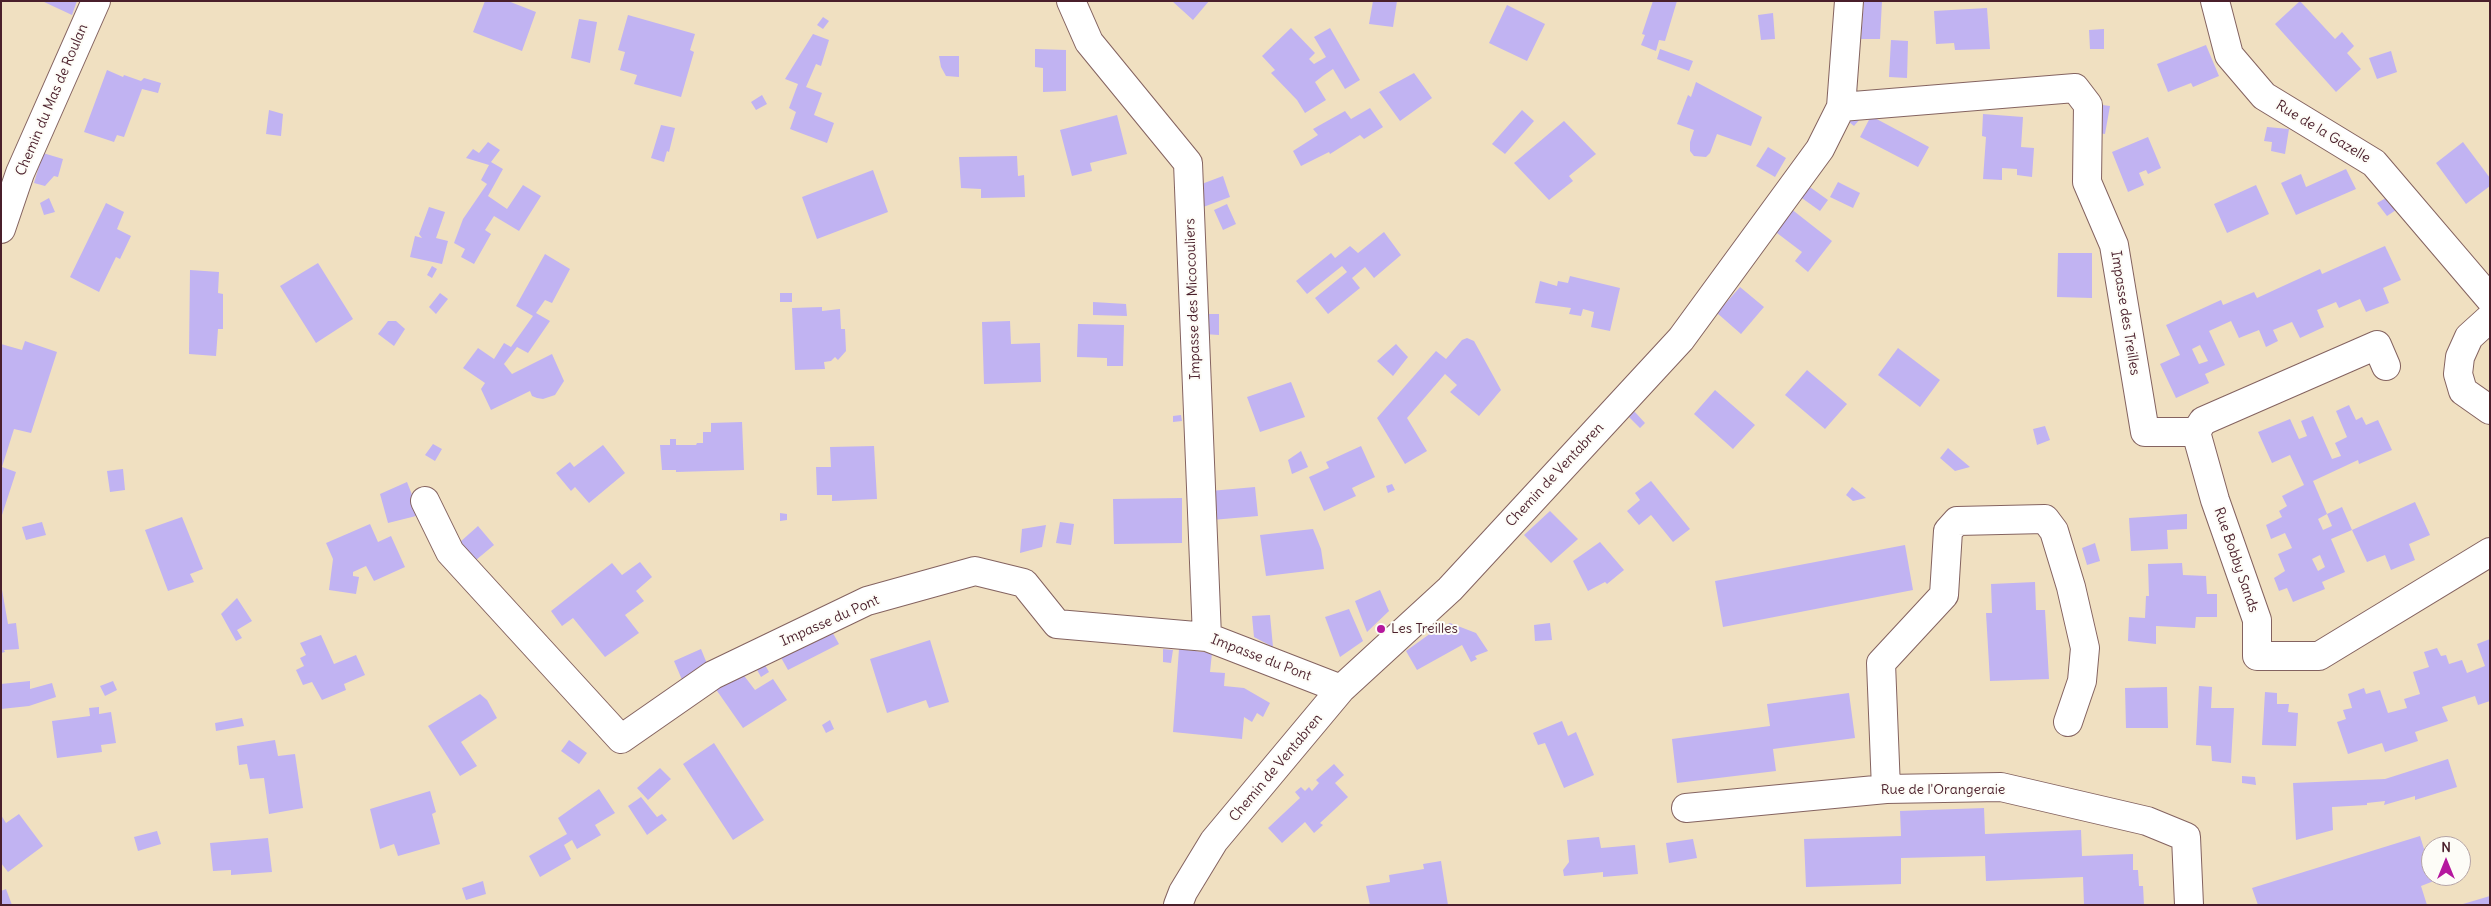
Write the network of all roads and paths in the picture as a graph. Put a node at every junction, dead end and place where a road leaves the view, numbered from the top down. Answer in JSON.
{"nodes":[{"id":1,"x":96,"y":1,"type":"edge"},
{"id":2,"x":1071,"y":1,"type":"edge"},
{"id":3,"x":1850,"y":1,"type":"edge"},
{"id":4,"x":2215,"y":1,"type":"edge"},
{"id":5,"x":1841,"y":107,"type":"junction"},
{"id":6,"x":1,"y":229,"type":"edge"},
{"id":7,"x":2490,"y":298,"type":"edge"},
{"id":8,"x":2490,"y":318,"type":"edge"},
{"id":9,"x":2386,"y":366,"type":"dead end"},
{"id":10,"x":2490,"y":410,"type":"edge"},
{"id":11,"x":2196,"y":432,"type":"junction"},
{"id":12,"x":426,"y":501,"type":"dead end"},
{"id":13,"x":2490,"y":552,"type":"edge"},
{"id":14,"x":1207,"y":636,"type":"junction"},
{"id":15,"x":1341,"y":689,"type":"junction"},
{"id":16,"x":2068,"y":722,"type":"dead end"},
{"id":17,"x":1886,"y":789,"type":"junction"},
{"id":18,"x":1686,"y":808,"type":"dead end"},
{"id":19,"x":1178,"y":905,"type":"edge"},
{"id":20,"x":2189,"y":905,"type":"edge"}],
"edges":[{"from":1,"to":6,"type":"street","name":"Chemin du Mas de Roulan"},
{"from":2,"to":14,"type":"street","name":"Impasse des Micocouliers"},
{"from":3,"to":5,"type":"street","name":"Chemin de Ventabren"},
{"from":4,"to":7,"type":"street","name":"Rue de la Gazelle"},
{"from":5,"to":11,"type":"street","name":"Impasse des Treilles"},
{"from":5,"to":15,"type":"street","name":"Chemin de Ventabren"},
{"from":8,"to":10,"type":"street"},
{"from":9,"to":11,"type":"street"},
{"from":11,"to":13,"type":"street","name":"Rue Bobby Sands"},
{"from":12,"to":14,"type":"street","name":"Impasse du Pont"},
{"from":14,"to":15,"type":"street","name":"Impasse du Pont"},
{"from":15,"to":19,"type":"street","name":"Chemin de Ventabren"},
{"from":16,"to":17,"type":"street"},
{"from":17,"to":18,"type":"street","name":"Rue de l'Orangeraie"},
{"from":17,"to":20,"type":"street","name":"Rue de l'Orangeraie"}]}
